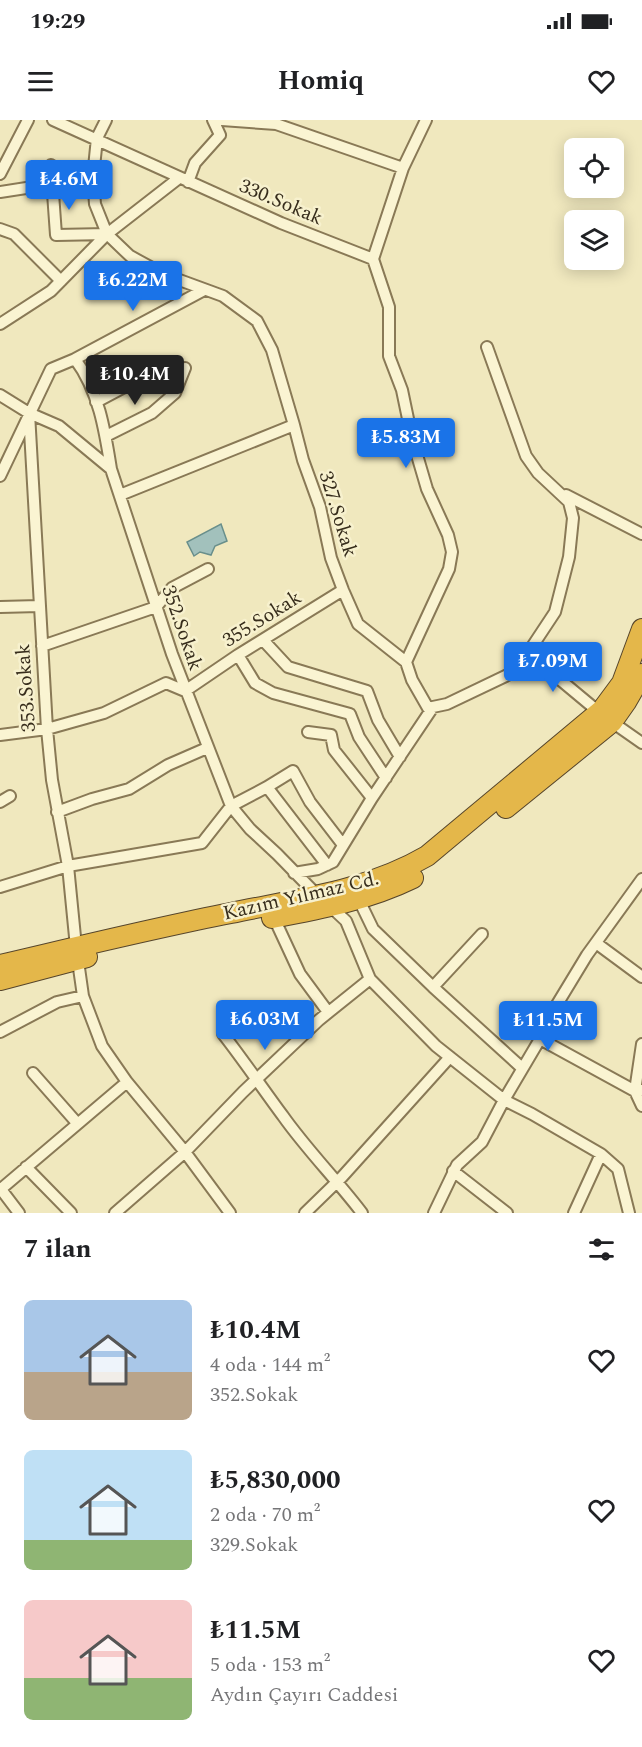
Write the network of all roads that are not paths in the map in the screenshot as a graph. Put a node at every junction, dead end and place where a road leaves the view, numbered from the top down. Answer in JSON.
{"nodes":[{"id":1,"x":28,"y":120,"type":"edge"},
{"id":2,"x":53,"y":120,"type":"edge"},
{"id":3,"x":106,"y":120,"type":"edge"},
{"id":4,"x":213,"y":120,"type":"edge"},
{"id":5,"x":222,"y":120,"type":"edge"},
{"id":6,"x":426,"y":120,"type":"edge"},
{"id":7,"x":97,"y":138,"type":"junction"},
{"id":8,"x":51,"y":165,"type":"dead end"},
{"id":9,"x":403,"y":168,"type":"junction"},
{"id":10,"x":0,"y":174,"type":"edge"},
{"id":11,"x":183,"y":180,"type":"junction"},
{"id":12,"x":52,"y":184,"type":"junction"},
{"id":13,"x":0,"y":192,"type":"edge"},
{"id":14,"x":0,"y":229,"type":"edge"},
{"id":15,"x":106,"y":234,"type":"junction"},
{"id":16,"x":373,"y":259,"type":"junction"},
{"id":17,"x":61,"y":280,"type":"junction"},
{"id":18,"x":204,"y":290,"type":"junction"},
{"id":19,"x":0,"y":324,"type":"edge"},
{"id":20,"x":487,"y":347,"type":"dead end"},
{"id":21,"x":75,"y":359,"type":"junction"},
{"id":22,"x":185,"y":368,"type":"dead end"},
{"id":23,"x":176,"y":393,"type":"junction"},
{"id":24,"x":0,"y":395,"type":"edge"},
{"id":25,"x":96,"y":402,"type":"junction"},
{"id":26,"x":29,"y":413,"type":"junction"},
{"id":27,"x":294,"y":425,"type":"junction"},
{"id":28,"x":106,"y":436,"type":"junction"},
{"id":29,"x":111,"y":469,"type":"junction"},
{"id":30,"x":0,"y":476,"type":"edge"},
{"id":31,"x":555,"y":489,"type":"junction"},
{"id":32,"x":120,"y":495,"type":"junction"},
{"id":33,"x":642,"y":534,"type":"edge"},
{"id":34,"x":208,"y":569,"type":"dead end"},
{"id":35,"x":343,"y":590,"type":"junction"},
{"id":36,"x":39,"y":606,"type":"junction"},
{"id":37,"x":0,"y":607,"type":"edge"},
{"id":38,"x":156,"y":607,"type":"junction"},
{"id":39,"x":642,"y":629,"type":"edge"},
{"id":40,"x":263,"y":640,"type":"junction"},
{"id":41,"x":42,"y":646,"type":"junction"},
{"id":42,"x":531,"y":649,"type":"junction"},
{"id":43,"x":238,"y":655,"type":"junction"},
{"id":44,"x":406,"y":663,"type":"junction"},
{"id":45,"x":642,"y":674,"type":"edge"},
{"id":46,"x":185,"y":691,"type":"junction"},
{"id":47,"x":433,"y":707,"type":"junction"},
{"id":48,"x":606,"y":717,"type":"junction"},
{"id":49,"x":47,"y":729,"type":"junction"},
{"id":50,"x":308,"y":732,"type":"dead end"},
{"id":51,"x":0,"y":735,"type":"edge"},
{"id":52,"x":642,"y":743,"type":"edge"},
{"id":53,"x":207,"y":748,"type":"junction"},
{"id":54,"x":400,"y":757,"type":"junction"},
{"id":55,"x":386,"y":778,"type":"junction"},
{"id":56,"x":267,"y":787,"type":"junction"},
{"id":57,"x":372,"y":798,"type":"junction"},
{"id":58,"x":231,"y":806,"type":"junction"},
{"id":59,"x":57,"y":812,"type":"junction"},
{"id":60,"x":343,"y":845,"type":"junction"},
{"id":61,"x":327,"y":865,"type":"junction"},
{"id":62,"x":68,"y":866,"type":"junction"},
{"id":63,"x":294,"y":873,"type":"junction"},
{"id":64,"x":642,"y":879,"type":"edge"},
{"id":65,"x":0,"y":887,"type":"edge"},
{"id":66,"x":359,"y":900,"type":"junction"},
{"id":67,"x":323,"y":901,"type":"junction"},
{"id":68,"x":274,"y":918,"type":"junction"},
{"id":69,"x":482,"y":934,"type":"dead end"},
{"id":70,"x":596,"y":943,"type":"junction"},
{"id":71,"x":76,"y":953,"type":"junction"},
{"id":72,"x":0,"y":965,"type":"edge"},
{"id":73,"x":642,"y":976,"type":"edge"},
{"id":74,"x":370,"y":979,"type":"junction"},
{"id":75,"x":0,"y":980,"type":"edge"},
{"id":76,"x":433,"y":987,"type":"junction"},
{"id":77,"x":83,"y":996,"type":"junction"},
{"id":78,"x":328,"y":1012,"type":"junction"},
{"id":79,"x":0,"y":1032,"type":"edge"},
{"id":80,"x":223,"y":1034,"type":"dead end"},
{"id":81,"x":540,"y":1039,"type":"junction"},
{"id":82,"x":642,"y":1044,"type":"edge"},
{"id":83,"x":450,"y":1057,"type":"junction"},
{"id":84,"x":522,"y":1068,"type":"junction"},
{"id":85,"x":33,"y":1073,"type":"dead end"},
{"id":86,"x":257,"y":1078,"type":"junction"},
{"id":87,"x":127,"y":1082,"type":"junction"},
{"id":88,"x":638,"y":1091,"type":"edge"},
{"id":89,"x":504,"y":1100,"type":"junction"},
{"id":90,"x":642,"y":1106,"type":"edge"},
{"id":91,"x":77,"y":1123,"type":"junction"},
{"id":92,"x":185,"y":1152,"type":"junction"},
{"id":93,"x":601,"y":1154,"type":"junction"},
{"id":94,"x":26,"y":1167,"type":"junction"},
{"id":95,"x":453,"y":1171,"type":"junction"},
{"id":96,"x":338,"y":1181,"type":"junction"},
{"id":97,"x":1,"y":1189,"type":"edge"},
{"id":98,"x":19,"y":1213,"type":"edge"},
{"id":99,"x":71,"y":1213,"type":"edge"},
{"id":100,"x":115,"y":1213,"type":"edge"},
{"id":101,"x":230,"y":1213,"type":"edge"},
{"id":102,"x":305,"y":1213,"type":"edge"},
{"id":103,"x":362,"y":1213,"type":"edge"},
{"id":104,"x":434,"y":1213,"type":"edge"},
{"id":105,"x":507,"y":1213,"type":"edge"},
{"id":106,"x":574,"y":1213,"type":"edge"},
{"id":107,"x":629,"y":1213,"type":"edge"}],
"edges":[{"from":1,"to":10,"type":"street"},
{"from":2,"to":7,"type":"street","name":"330.Sokak"},
{"from":3,"to":7,"type":"street","name":"327.Sokak"},
{"from":4,"to":11,"type":"street"},
{"from":5,"to":9,"type":"street"},
{"from":6,"to":9,"type":"street"},
{"from":7,"to":11,"type":"street","name":"330.Sokak"},
{"from":7,"to":15,"type":"street","name":"327.Sokak"},
{"from":8,"to":12,"type":"street"},
{"from":9,"to":16,"type":"street"},
{"from":11,"to":15,"type":"street"},
{"from":11,"to":16,"type":"street","name":"330.Sokak"},
{"from":12,"to":13,"type":"street"},
{"from":12,"to":15,"type":"street"},
{"from":14,"to":17,"type":"street"},
{"from":15,"to":17,"type":"street"},
{"from":15,"to":18,"type":"street","name":"327.Sokak"},
{"from":16,"to":44,"type":"street"},
{"from":17,"to":19,"type":"street"},
{"from":18,"to":21,"type":"street"},
{"from":18,"to":27,"type":"street","name":"327.Sokak"},
{"from":20,"to":31,"type":"street"},
{"from":21,"to":25,"type":"street","name":"352.Sokak"},
{"from":21,"to":26,"type":"street"},
{"from":22,"to":23,"type":"street"},
{"from":23,"to":25,"type":"street"},
{"from":23,"to":28,"type":"street"},
{"from":24,"to":26,"type":"street"},
{"from":25,"to":28,"type":"street","name":"352.Sokak"},
{"from":26,"to":29,"type":"street"},
{"from":26,"to":30,"type":"street"},
{"from":26,"to":36,"type":"street","name":"353.Sokak"},
{"from":27,"to":32,"type":"street"},
{"from":27,"to":35,"type":"street","name":"327.Sokak"},
{"from":28,"to":29,"type":"street","name":"352.Sokak"},
{"from":29,"to":32,"type":"street","name":"352.Sokak"},
{"from":31,"to":33,"type":"street"},
{"from":31,"to":42,"type":"street"},
{"from":32,"to":38,"type":"street","name":"352.Sokak"},
{"from":34,"to":38,"type":"street"},
{"from":35,"to":40,"type":"street","name":"355.Sokak"},
{"from":35,"to":44,"type":"street","name":"327.Sokak"},
{"from":36,"to":37,"type":"street"},
{"from":36,"to":41,"type":"street","name":"353.Sokak"},
{"from":38,"to":41,"type":"street"},
{"from":38,"to":46,"type":"street","name":"352.Sokak"},
{"from":39,"to":48,"type":"highway","name":"Kazım Yılmaz Cd."},
{"from":40,"to":43,"type":"street","name":"355.Sokak"},
{"from":40,"to":54,"type":"street"},
{"from":41,"to":49,"type":"street","name":"353.Sokak"},
{"from":42,"to":47,"type":"street"},
{"from":42,"to":48,"type":"street"},
{"from":43,"to":46,"type":"street","name":"355.Sokak"},
{"from":43,"to":55,"type":"street"},
{"from":44,"to":47,"type":"street","name":"327.Sokak"},
{"from":45,"to":48,"type":"highway","name":"Kazım Yılmaz Cd."},
{"from":46,"to":49,"type":"street"},
{"from":46,"to":53,"type":"street","name":"352.Sokak"},
{"from":47,"to":54,"type":"street"},
{"from":48,"to":52,"type":"street"},
{"from":48,"to":66,"type":"highway","name":"Kazım Yılmaz Cd."},
{"from":48,"to":67,"type":"highway","name":"Kazım Yılmaz Cd."},
{"from":49,"to":51,"type":"street"},
{"from":49,"to":59,"type":"street","name":"353.Sokak"},
{"from":50,"to":57,"type":"street"},
{"from":53,"to":58,"type":"street","name":"352.Sokak"},
{"from":53,"to":59,"type":"street"},
{"from":54,"to":55,"type":"street"},
{"from":55,"to":57,"type":"street"},
{"from":56,"to":58,"type":"street"},
{"from":56,"to":60,"type":"street"},
{"from":56,"to":61,"type":"street"},
{"from":57,"to":60,"type":"street"},
{"from":58,"to":62,"type":"street"},
{"from":58,"to":63,"type":"street","name":"352.Sokak"},
{"from":59,"to":62,"type":"street","name":"353.Sokak"},
{"from":60,"to":61,"type":"street"},
{"from":61,"to":63,"type":"street"},
{"from":62,"to":65,"type":"street"},
{"from":62,"to":71,"type":"street","name":"353.Sokak"},
{"from":63,"to":67,"type":"street","name":"352.Sokak"},
{"from":64,"to":70,"type":"street"},
{"from":66,"to":67,"type":"highway","name":"Kazım Yılmaz Cd."},
{"from":66,"to":76,"type":"street"},
{"from":67,"to":68,"type":"highway","name":"Kazım Yılmaz Cd."},
{"from":67,"to":71,"type":"highway","name":"Kazım Yılmaz Cd."},
{"from":67,"to":74,"type":"street","name":"352.Sokak"},
{"from":68,"to":71,"type":"highway","name":"Kazım Yılmaz Cd."},
{"from":68,"to":78,"type":"street"},
{"from":69,"to":76,"type":"street"},
{"from":70,"to":73,"type":"street"},
{"from":70,"to":81,"type":"street"},
{"from":71,"to":72,"type":"highway","name":"Kazım Yılmaz Cd."},
{"from":71,"to":75,"type":"highway","name":"Kazım Yılmaz Cd."},
{"from":71,"to":77,"type":"street","name":"353.Sokak"},
{"from":74,"to":78,"type":"street"},
{"from":74,"to":83,"type":"street"},
{"from":76,"to":84,"type":"street"},
{"from":77,"to":79,"type":"street"},
{"from":77,"to":87,"type":"street","name":"353.Sokak"},
{"from":78,"to":86,"type":"street"},
{"from":80,"to":86,"type":"street"},
{"from":81,"to":84,"type":"street"},
{"from":81,"to":88,"type":"street"},
{"from":82,"to":88,"type":"street"},
{"from":83,"to":89,"type":"street"},
{"from":83,"to":96,"type":"street"},
{"from":84,"to":89,"type":"street"},
{"from":85,"to":91,"type":"street"},
{"from":86,"to":92,"type":"street"},
{"from":86,"to":96,"type":"street"},
{"from":87,"to":91,"type":"street"},
{"from":87,"to":92,"type":"street","name":"353.Sokak"},
{"from":88,"to":90,"type":"street"},
{"from":89,"to":93,"type":"street"},
{"from":89,"to":95,"type":"street"},
{"from":91,"to":94,"type":"street"},
{"from":92,"to":100,"type":"street"},
{"from":92,"to":101,"type":"street","name":"353.Sokak"},
{"from":93,"to":106,"type":"street"},
{"from":93,"to":107,"type":"street"},
{"from":94,"to":97,"type":"street"},
{"from":94,"to":99,"type":"street"},
{"from":95,"to":104,"type":"street"},
{"from":95,"to":105,"type":"street"},
{"from":96,"to":102,"type":"street"},
{"from":96,"to":103,"type":"street"},
{"from":97,"to":98,"type":"street"}]}
